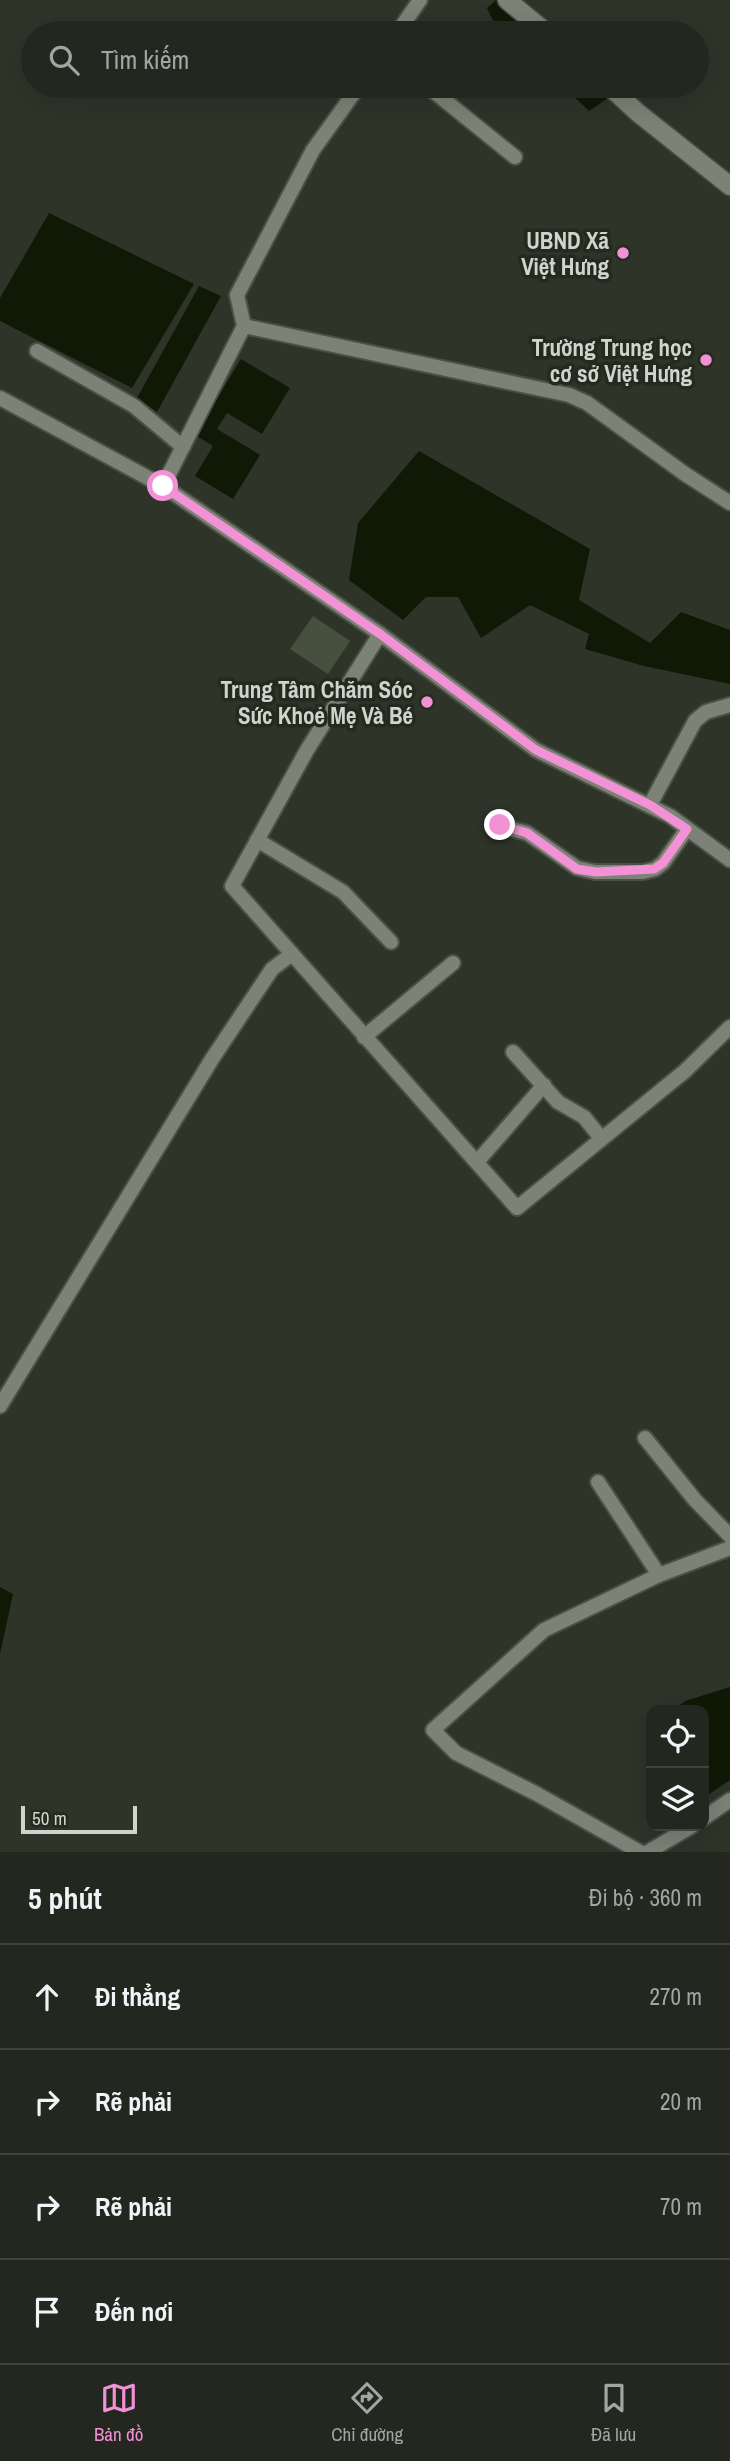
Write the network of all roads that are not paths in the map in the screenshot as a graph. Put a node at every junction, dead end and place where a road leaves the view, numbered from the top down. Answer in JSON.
{"nodes":[{"id":1,"x":420,"y":0,"type":"edge"},
{"id":2,"x":507,"y":0,"type":"edge"},
{"id":3,"x":405,"y":21,"type":"edge"},
{"id":4,"x":532,"y":21,"type":"edge"},
{"id":5,"x":350,"y":98,"type":"edge"},
{"id":6,"x":442,"y":98,"type":"edge"},
{"id":7,"x":622,"y":98,"type":"edge"},
{"id":8,"x":637,"y":112,"type":"junction"},
{"id":9,"x":645,"y":130,"type":"dead end"},
{"id":10,"x":515,"y":157,"type":"dead end"},
{"id":11,"x":730,"y":186,"type":"edge"},
{"id":12,"x":244,"y":326,"type":"junction"},
{"id":13,"x":37,"y":351,"type":"dead end"},
{"id":14,"x":0,"y":398,"type":"edge"},
{"id":15,"x":183,"y":446,"type":"junction"},
{"id":16,"x":163,"y":486,"type":"junction"},
{"id":17,"x":730,"y":503,"type":"edge"},
{"id":18,"x":380,"y":634,"type":"junction"},
{"id":19,"x":730,"y":705,"type":"edge"},
{"id":20,"x":650,"y":805,"type":"junction"},
{"id":21,"x":500,"y":825,"type":"dead end"},
{"id":22,"x":687,"y":829,"type":"junction"},
{"id":23,"x":257,"y":840,"type":"junction"},
{"id":24,"x":730,"y":860,"type":"edge"},
{"id":25,"x":391,"y":942,"type":"dead end"},
{"id":26,"x":292,"y":954,"type":"junction"},
{"id":27,"x":453,"y":963,"type":"dead end"},
{"id":28,"x":730,"y":1027,"type":"edge"},
{"id":29,"x":364,"y":1037,"type":"junction"},
{"id":30,"x":513,"y":1052,"type":"dead end"},
{"id":31,"x":544,"y":1085,"type":"junction"},
{"id":32,"x":601,"y":1138,"type":"junction"},
{"id":33,"x":477,"y":1163,"type":"junction"},
{"id":34,"x":0,"y":1406,"type":"edge"},
{"id":35,"x":645,"y":1438,"type":"dead end"},
{"id":36,"x":598,"y":1482,"type":"dead end"},
{"id":37,"x":730,"y":1536,"type":"edge"},
{"id":38,"x":730,"y":1549,"type":"edge"},
{"id":39,"x":659,"y":1575,"type":"junction"},
{"id":40,"x":730,"y":1800,"type":"edge"},
{"id":41,"x":709,"y":1815,"type":"edge"},
{"id":42,"x":684,"y":1831,"type":"edge"},
{"id":43,"x":640,"y":1852,"type":"edge"},
{"id":44,"x":648,"y":1852,"type":"edge"}],
"edges":[{"from":1,"to":3,"type":"street"},
{"from":2,"to":4,"type":"main road"},
{"from":5,"to":12,"type":"street"},
{"from":6,"to":10,"type":"street"},
{"from":7,"to":8,"type":"main road"},
{"from":8,"to":9,"type":"street"},
{"from":8,"to":11,"type":"main road"},
{"from":12,"to":15,"type":"street"},
{"from":12,"to":17,"type":"street"},
{"from":13,"to":15,"type":"street"},
{"from":14,"to":16,"type":"street"},
{"from":15,"to":16,"type":"street"},
{"from":16,"to":18,"type":"street"},
{"from":18,"to":20,"type":"street"},
{"from":18,"to":23,"type":"street"},
{"from":19,"to":20,"type":"street"},
{"from":20,"to":22,"type":"street"},
{"from":21,"to":22,"type":"street"},
{"from":22,"to":24,"type":"street"},
{"from":23,"to":25,"type":"street"},
{"from":23,"to":26,"type":"street"},
{"from":26,"to":29,"type":"street"},
{"from":26,"to":34,"type":"street"},
{"from":27,"to":29,"type":"street"},
{"from":28,"to":32,"type":"street"},
{"from":29,"to":33,"type":"street"},
{"from":30,"to":31,"type":"street"},
{"from":31,"to":32,"type":"street"},
{"from":31,"to":33,"type":"street"},
{"from":32,"to":33,"type":"street"},
{"from":35,"to":37,"type":"street"},
{"from":36,"to":39,"type":"street"},
{"from":38,"to":39,"type":"street"},
{"from":39,"to":43,"type":"street"},
{"from":40,"to":41,"type":"street"},
{"from":42,"to":44,"type":"street"}]}
